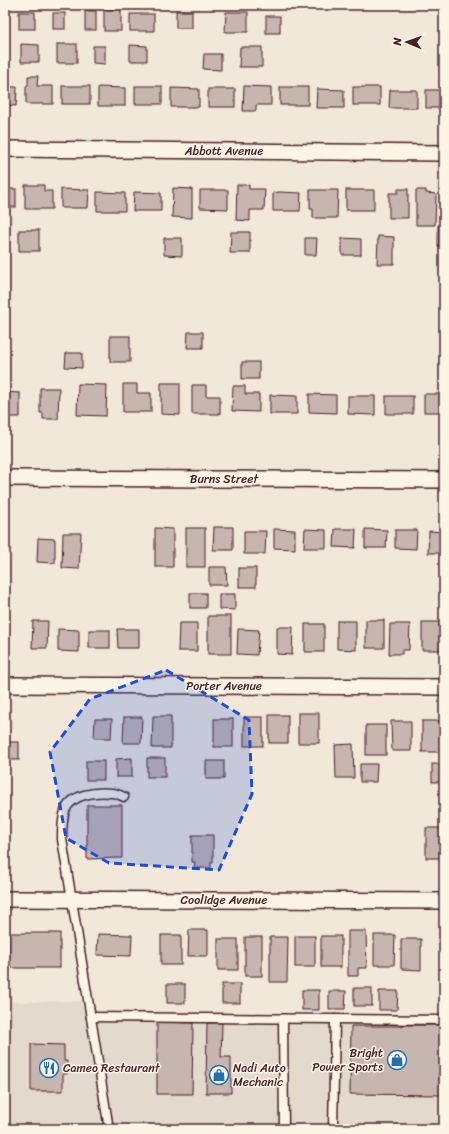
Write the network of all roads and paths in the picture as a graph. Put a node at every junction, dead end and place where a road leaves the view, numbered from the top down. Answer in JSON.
{"nodes":[{"id":1,"x":5,"y":149,"type":"edge"},
{"id":2,"x":444,"y":153,"type":"edge"},
{"id":3,"x":5,"y":478,"type":"edge"},
{"id":4,"x":444,"y":480,"type":"edge"},
{"id":5,"x":5,"y":685,"type":"edge"},
{"id":6,"x":444,"y":687,"type":"edge"},
{"id":7,"x":124,"y":797,"type":"dead end"},
{"id":8,"x":5,"y":899,"type":"edge"},
{"id":9,"x":72,"y":899,"type":"junction"},
{"id":10,"x":444,"y":901,"type":"edge"},
{"id":11,"x":91,"y":1017,"type":"junction"},
{"id":12,"x":283,"y":1019,"type":"junction"},
{"id":13,"x":335,"y":1019,"type":"junction"},
{"id":14,"x":444,"y":1020,"type":"edge"},
{"id":15,"x":109,"y":1129,"type":"edge"},
{"id":16,"x":284,"y":1129,"type":"edge"},
{"id":17,"x":333,"y":1129,"type":"edge"}],
"edges":[{"from":1,"to":2,"type":"street","name":"Abbott Avenue"},
{"from":3,"to":4,"type":"street","name":"Burns Street"},
{"from":5,"to":6,"type":"street","name":"Porter Avenue"},
{"from":7,"to":9,"type":"lane"},
{"from":8,"to":9,"type":"street","name":"Coolidge Avenue"},
{"from":9,"to":10,"type":"street","name":"Coolidge Avenue"},
{"from":9,"to":11,"type":"lane"},
{"from":11,"to":12,"type":"lane"},
{"from":11,"to":15,"type":"lane"},
{"from":12,"to":13,"type":"lane"},
{"from":12,"to":16,"type":"lane"},
{"from":13,"to":14,"type":"lane"},
{"from":13,"to":17,"type":"lane"}]}
